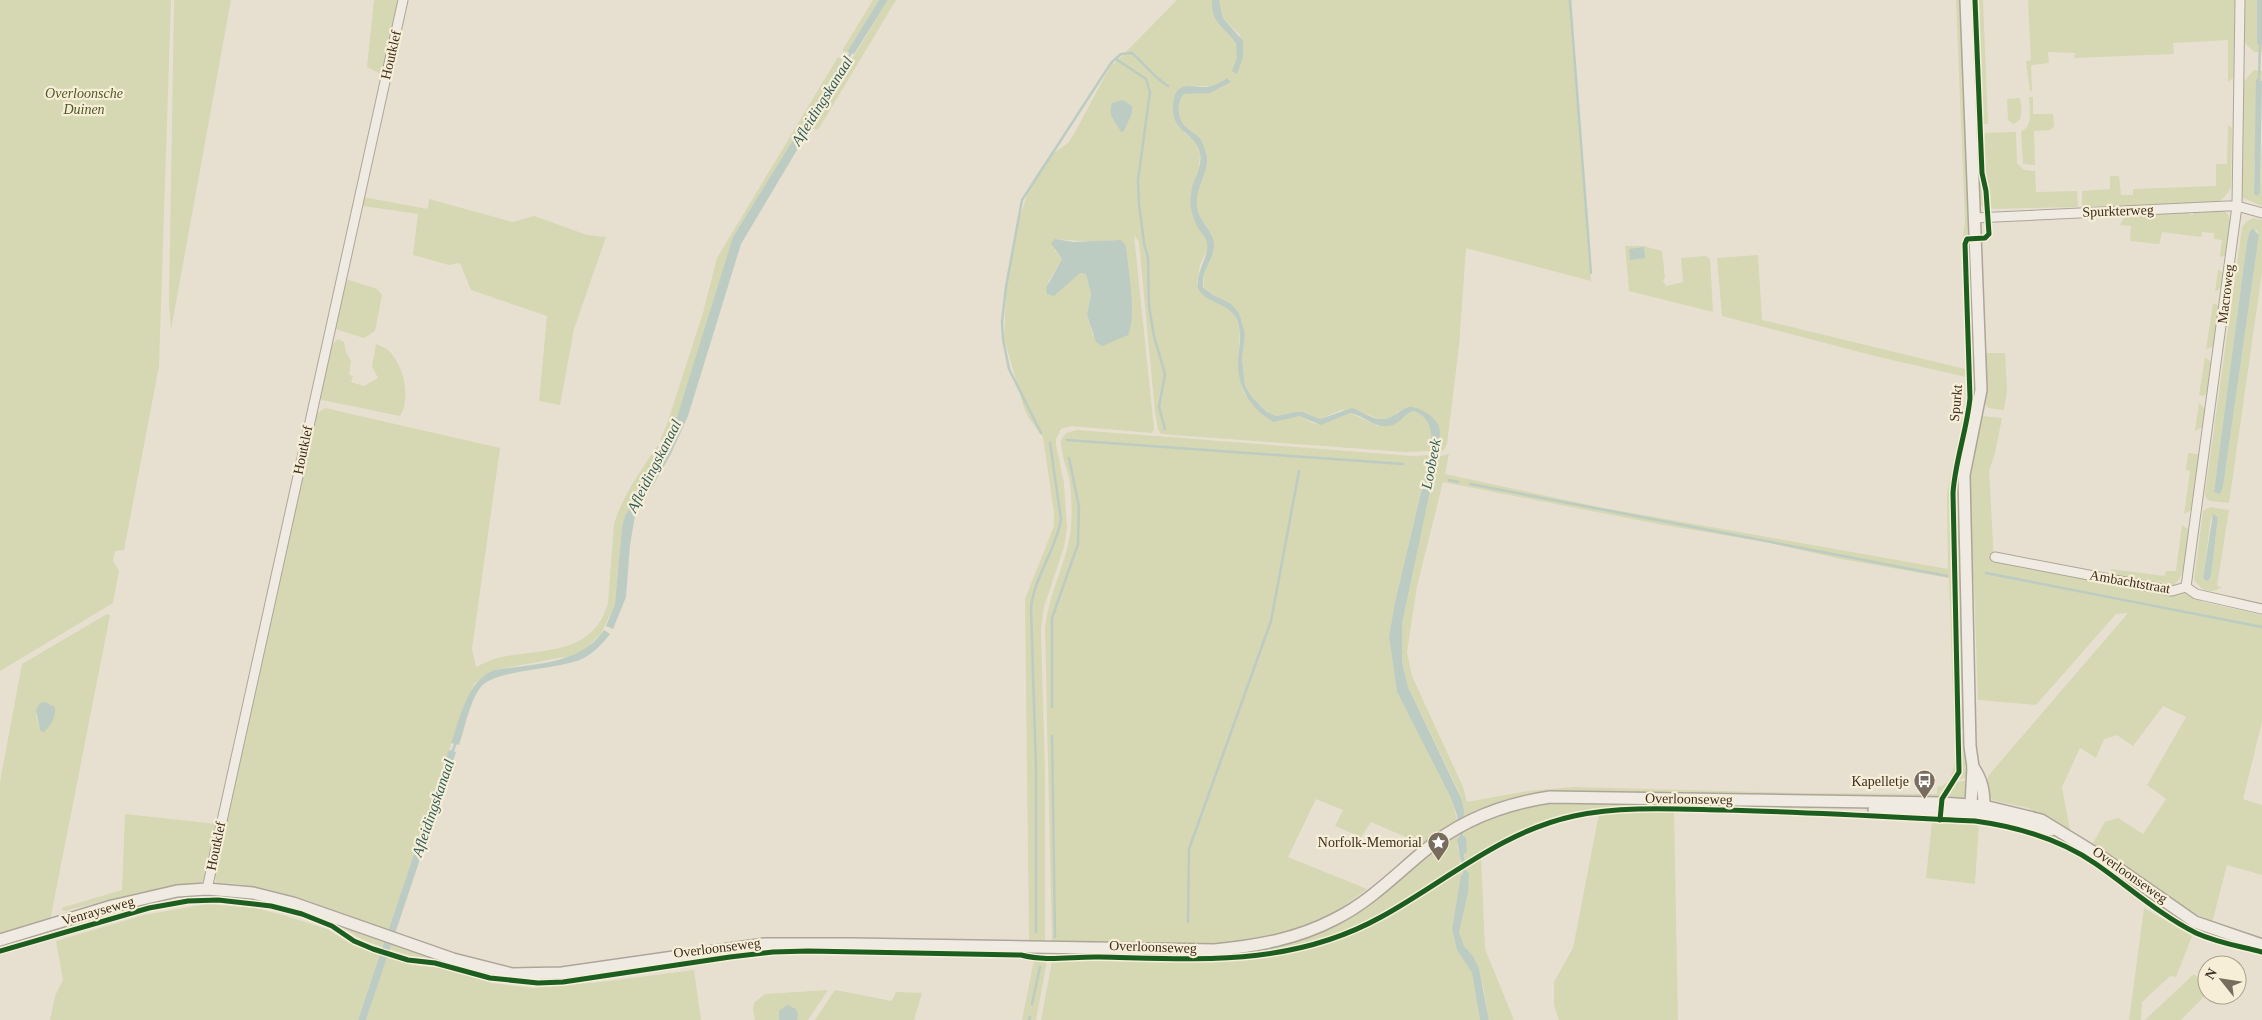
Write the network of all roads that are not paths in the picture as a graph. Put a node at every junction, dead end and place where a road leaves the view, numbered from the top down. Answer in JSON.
{"nodes":[{"id":1,"x":403,"y":0,"type":"edge"},
{"id":2,"x":1966,"y":0,"type":"edge"},
{"id":3,"x":2240,"y":0,"type":"edge"},
{"id":4,"x":2237,"y":206,"type":"junction"},
{"id":5,"x":2262,"y":213,"type":"edge"},
{"id":6,"x":1974,"y":218,"type":"junction"},
{"id":7,"x":1995,"y":557,"type":"dead end"},
{"id":8,"x":2186,"y":587,"type":"junction"},
{"id":9,"x":2262,"y":609,"type":"edge"},
{"id":10,"x":1977,"y":809,"type":"junction"},
{"id":11,"x":207,"y":889,"type":"junction"},
{"id":12,"x":0,"y":940,"type":"edge"},
{"id":13,"x":2262,"y":945,"type":"edge"}],
"edges":[{"from":1,"to":11,"type":"street","name":"Houtklef"},
{"from":2,"to":6,"type":"street","name":"Spurkt"},
{"from":3,"to":4,"type":"street","name":"Macroweg"},
{"from":4,"to":5,"type":"street","name":"Spurkterweg"},
{"from":4,"to":6,"type":"street","name":"Spurkterweg"},
{"from":4,"to":8,"type":"street","name":"Macroweg"},
{"from":6,"to":10,"type":"street","name":"Spurkt"},
{"from":7,"to":8,"type":"street","name":"Ambachtstraat"},
{"from":8,"to":9,"type":"street","name":"Ambachtstraat"},
{"from":10,"to":11,"type":"street","name":"Overloonseweg"},
{"from":10,"to":13,"type":"street","name":"Overloonseweg"},
{"from":11,"to":12,"type":"street","name":"Venrayseweg"}]}
